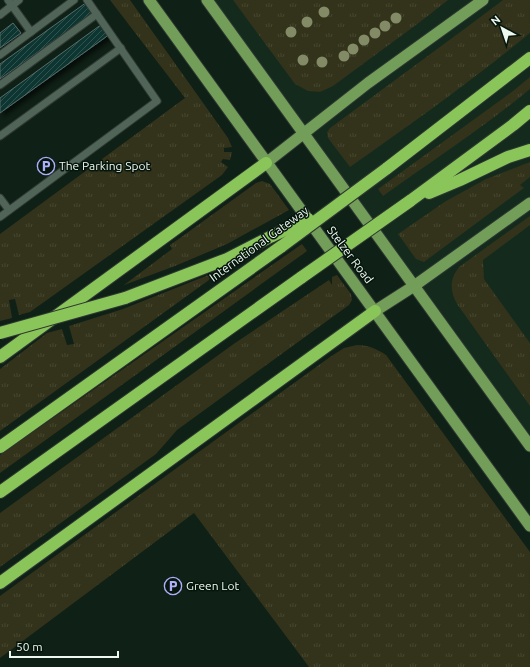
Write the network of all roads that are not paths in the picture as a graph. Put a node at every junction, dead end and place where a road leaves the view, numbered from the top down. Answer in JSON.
{"nodes":[{"id":1,"x":19,"y":0,"type":"edge"},
{"id":2,"x":74,"y":0,"type":"edge"},
{"id":3,"x":87,"y":0,"type":"edge"},
{"id":4,"x":149,"y":0,"type":"edge"},
{"id":5,"x":207,"y":0,"type":"edge"},
{"id":6,"x":482,"y":0,"type":"edge"},
{"id":7,"x":10,"y":3,"type":"edge"},
{"id":8,"x":97,"y":14,"type":"junction"},
{"id":9,"x":0,"y":15,"type":"edge"},
{"id":10,"x":31,"y":32,"type":"junction"},
{"id":11,"x":121,"y":48,"type":"junction"},
{"id":12,"x":0,"y":56,"type":"edge"},
{"id":13,"x":530,"y":58,"type":"edge"},
{"id":14,"x":0,"y":85,"type":"edge"},
{"id":15,"x":530,"y":111,"type":"edge"},
{"id":16,"x":303,"y":134,"type":"junction"},
{"id":17,"x":0,"y":136,"type":"edge"},
{"id":18,"x":530,"y":150,"type":"edge"},
{"id":19,"x":266,"y":163,"type":"junction"},
{"id":20,"x":0,"y":198,"type":"edge"},
{"id":21,"x":410,"y":201,"type":"junction"},
{"id":22,"x":530,"y":203,"type":"edge"},
{"id":23,"x":331,"y":209,"type":"junction"},
{"id":24,"x":9,"y":210,"type":"junction"},
{"id":25,"x":0,"y":217,"type":"edge"},
{"id":26,"x":414,"y":286,"type":"junction"},
{"id":27,"x":375,"y":311,"type":"junction"},
{"id":28,"x":0,"y":333,"type":"edge"},
{"id":29,"x":0,"y":357,"type":"edge"},
{"id":30,"x":530,"y":446,"type":"edge"},
{"id":31,"x":0,"y":447,"type":"edge"},
{"id":32,"x":0,"y":492,"type":"edge"},
{"id":33,"x":530,"y":526,"type":"edge"},
{"id":34,"x":0,"y":582,"type":"edge"}],
"edges":[{"from":1,"to":7,"type":"lane"},
{"from":2,"to":10,"type":"lane"},
{"from":3,"to":8,"type":"lane"},
{"from":4,"to":19,"type":"main road","name":"Stelzer Road"},
{"from":5,"to":16,"type":"main road"},
{"from":6,"to":16,"type":"main road"},
{"from":7,"to":9,"type":"lane"},
{"from":7,"to":10,"type":"lane"},
{"from":8,"to":11,"type":"lane"},
{"from":8,"to":14,"type":"lane"},
{"from":10,"to":12,"type":"lane"},
{"from":11,"to":17,"type":"lane"},
{"from":11,"to":24,"type":"lane"},
{"from":13,"to":23,"type":"highway","name":"International Gateway","bridge":true},
{"from":15,"to":21,"type":"highway"},
{"from":16,"to":19,"type":"main road"},
{"from":16,"to":26,"type":"main road"},
{"from":18,"to":21,"type":"highway"},
{"from":19,"to":27,"type":"main road","name":"Stelzer Road"},
{"from":19,"to":29,"type":"highway"},
{"from":20,"to":24,"type":"lane"},
{"from":21,"to":32,"type":"highway","bridge":true},
{"from":22,"to":26,"type":"main road"},
{"from":23,"to":28,"type":"highway","bridge":true},
{"from":23,"to":31,"type":"highway","name":"International Gateway","bridge":true},
{"from":24,"to":25,"type":"lane"},
{"from":26,"to":27,"type":"main road"},
{"from":26,"to":30,"type":"main road"},
{"from":27,"to":33,"type":"main road","name":"Stelzer Road"},
{"from":27,"to":34,"type":"highway"}]}
